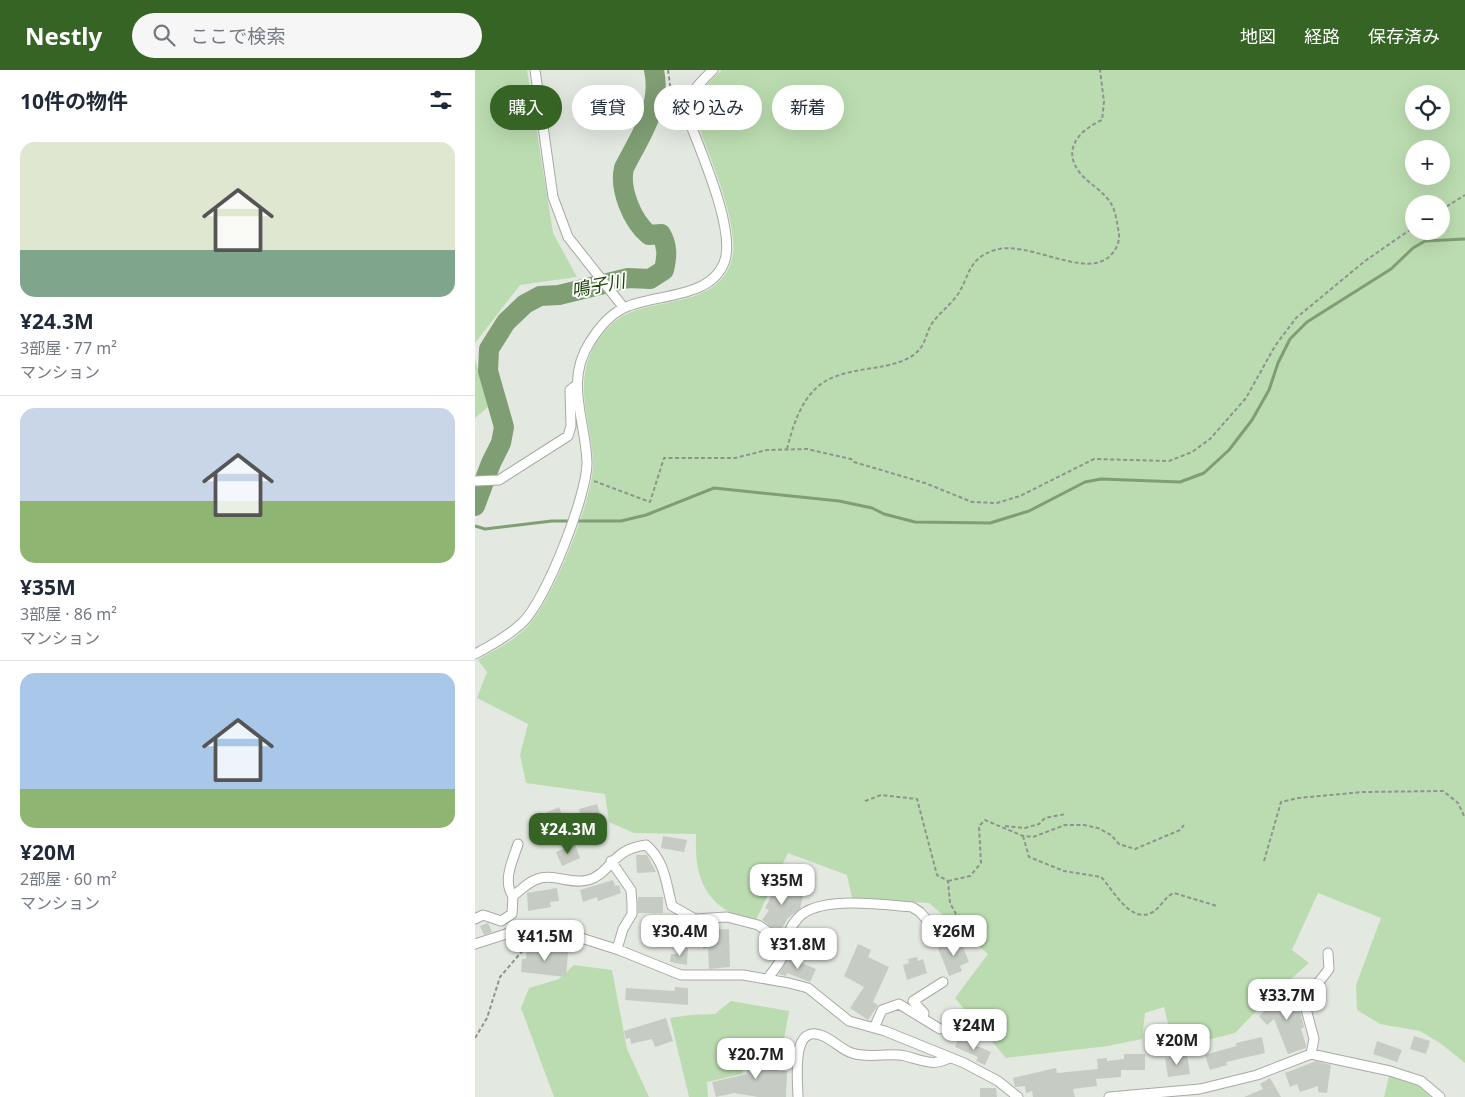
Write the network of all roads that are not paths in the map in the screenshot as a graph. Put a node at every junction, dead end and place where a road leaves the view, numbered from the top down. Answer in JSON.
{"nodes":[{"id":1,"x":535,"y":70,"type":"edge"},
{"id":2,"x":713,"y":70,"type":"edge"},
{"id":3,"x":624,"y":308,"type":"junction"},
{"id":4,"x":575,"y":386,"type":"junction"},
{"id":5,"x":475,"y":481,"type":"edge"},
{"id":6,"x":475,"y":654,"type":"edge"},
{"id":7,"x":517,"y":844,"type":"dead end"},
{"id":8,"x":611,"y":861,"type":"junction"},
{"id":9,"x":513,"y":896,"type":"junction"},
{"id":10,"x":475,"y":919,"type":"edge"},
{"id":11,"x":931,"y":925,"type":"dead end"},
{"id":12,"x":475,"y":944,"type":"edge"},
{"id":13,"x":617,"y":949,"type":"junction"},
{"id":14,"x":783,"y":950,"type":"junction"},
{"id":15,"x":1328,"y":953,"type":"dead end"},
{"id":16,"x":768,"y":978,"type":"junction"},
{"id":17,"x":943,"y":982,"type":"dead end"},
{"id":18,"x":923,"y":1018,"type":"junction"},
{"id":19,"x":874,"y":1028,"type":"junction"},
{"id":20,"x":940,"y":1029,"type":"dead end"},
{"id":21,"x":1311,"y":1054,"type":"junction"},
{"id":22,"x":949,"y":1058,"type":"junction"},
{"id":23,"x":798,"y":1097,"type":"edge"},
{"id":24,"x":1018,"y":1097,"type":"edge"},
{"id":25,"x":1109,"y":1097,"type":"edge"},
{"id":26,"x":1440,"y":1097,"type":"edge"}],
"edges":[{"from":1,"to":3,"type":"street"},
{"from":2,"to":3,"type":"street"},
{"from":3,"to":4,"type":"street"},
{"from":4,"to":5,"type":"street"},
{"from":4,"to":6,"type":"street"},
{"from":7,"to":9,"type":"street"},
{"from":8,"to":9,"type":"street"},
{"from":8,"to":13,"type":"street"},
{"from":8,"to":14,"type":"street"},
{"from":9,"to":10,"type":"street"},
{"from":11,"to":14,"type":"street"},
{"from":12,"to":13,"type":"street"},
{"from":13,"to":16,"type":"street"},
{"from":14,"to":16,"type":"street"},
{"from":15,"to":21,"type":"street"},
{"from":16,"to":19,"type":"street"},
{"from":17,"to":18,"type":"street"},
{"from":18,"to":19,"type":"street"},
{"from":18,"to":20,"type":"street"},
{"from":19,"to":22,"type":"street"},
{"from":21,"to":25,"type":"street"},
{"from":21,"to":26,"type":"street"},
{"from":22,"to":23,"type":"street"},
{"from":22,"to":24,"type":"street"}]}
